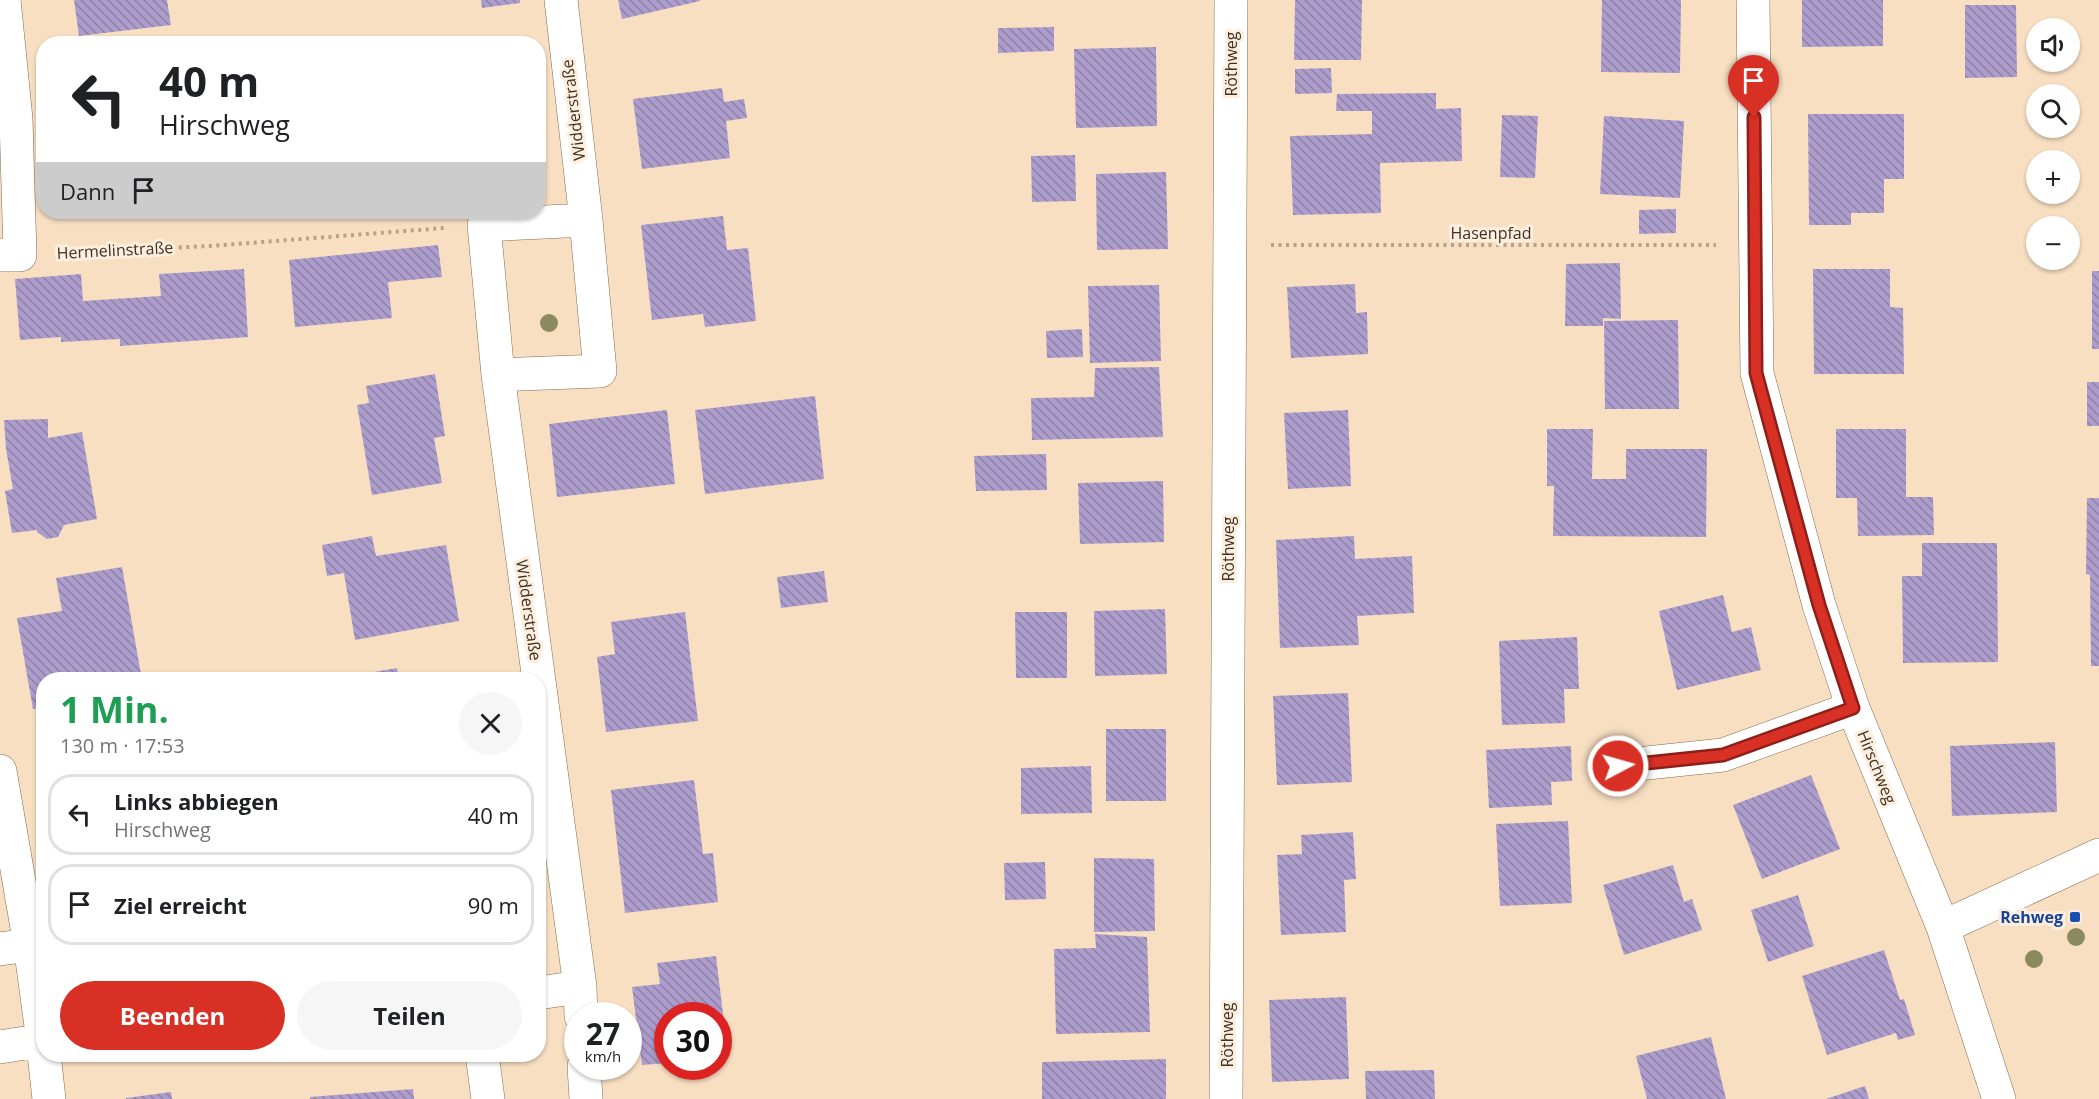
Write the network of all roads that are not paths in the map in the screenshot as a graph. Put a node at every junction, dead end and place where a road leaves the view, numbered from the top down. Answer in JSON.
{"nodes":[{"id":1,"x":4,"y":0,"type":"edge"},
{"id":2,"x":561,"y":0,"type":"edge"},
{"id":3,"x":1231,"y":0,"type":"edge"},
{"id":4,"x":1753,"y":0,"type":"edge"},
{"id":5,"x":8,"y":119,"type":"edge"},
{"id":6,"x":586,"y":220,"type":"junction"},
{"id":7,"x":10,"y":255,"type":"edge"},
{"id":8,"x":498,"y":375,"type":"junction"},
{"id":9,"x":537,"y":672,"type":"edge"},
{"id":10,"x":1853,"y":708,"type":"junction"},
{"id":11,"x":546,"y":741,"type":"edge"},
{"id":12,"x":1618,"y":766,"type":"dead end"},
{"id":13,"x":0,"y":771,"type":"edge"},
{"id":14,"x":2099,"y":855,"type":"edge"},
{"id":15,"x":1943,"y":927,"type":"junction"},
{"id":16,"x":15,"y":947,"type":"edge"},
{"id":17,"x":546,"y":995,"type":"edge"},
{"id":18,"x":580,"y":1001,"type":"edge"},
{"id":19,"x":36,"y":1021,"type":"edge"},
{"id":20,"x":36,"y":1046,"type":"edge"},
{"id":21,"x":0,"y":1047,"type":"edge"},
{"id":22,"x":45,"y":1062,"type":"edge"},
{"id":23,"x":483,"y":1062,"type":"edge"},
{"id":24,"x":585,"y":1080,"type":"edge"},
{"id":25,"x":49,"y":1099,"type":"edge"},
{"id":26,"x":488,"y":1099,"type":"edge"},
{"id":27,"x":586,"y":1099,"type":"edge"},
{"id":28,"x":1226,"y":1099,"type":"edge"},
{"id":29,"x":1998,"y":1099,"type":"edge"}],
"edges":[{"from":1,"to":5,"type":"street"},
{"from":2,"to":6,"type":"street","name":"Widderstraße"},
{"from":3,"to":28,"type":"street","name":"Röthweg"},
{"from":4,"to":10,"type":"street","name":"Hirschweg"},
{"from":5,"to":7,"type":"street"},
{"from":6,"to":8,"type":"street","name":"Widderstraße"},
{"from":6,"to":8,"type":"street","name":"Widderstraße"},
{"from":8,"to":9,"type":"street","name":"Widderstraße"},
{"from":10,"to":12,"type":"street"},
{"from":10,"to":15,"type":"street","name":"Hirschweg"},
{"from":11,"to":18,"type":"street","name":"Widderstraße"},
{"from":13,"to":16,"type":"street"},
{"from":14,"to":15,"type":"street"},
{"from":15,"to":29,"type":"street","name":"Hirschweg"},
{"from":16,"to":19,"type":"street"},
{"from":17,"to":18,"type":"street","name":"Widderstraße"},
{"from":20,"to":21,"type":"street"},
{"from":22,"to":25,"type":"street"},
{"from":23,"to":26,"type":"street"},
{"from":24,"to":27,"type":"street"}]}
